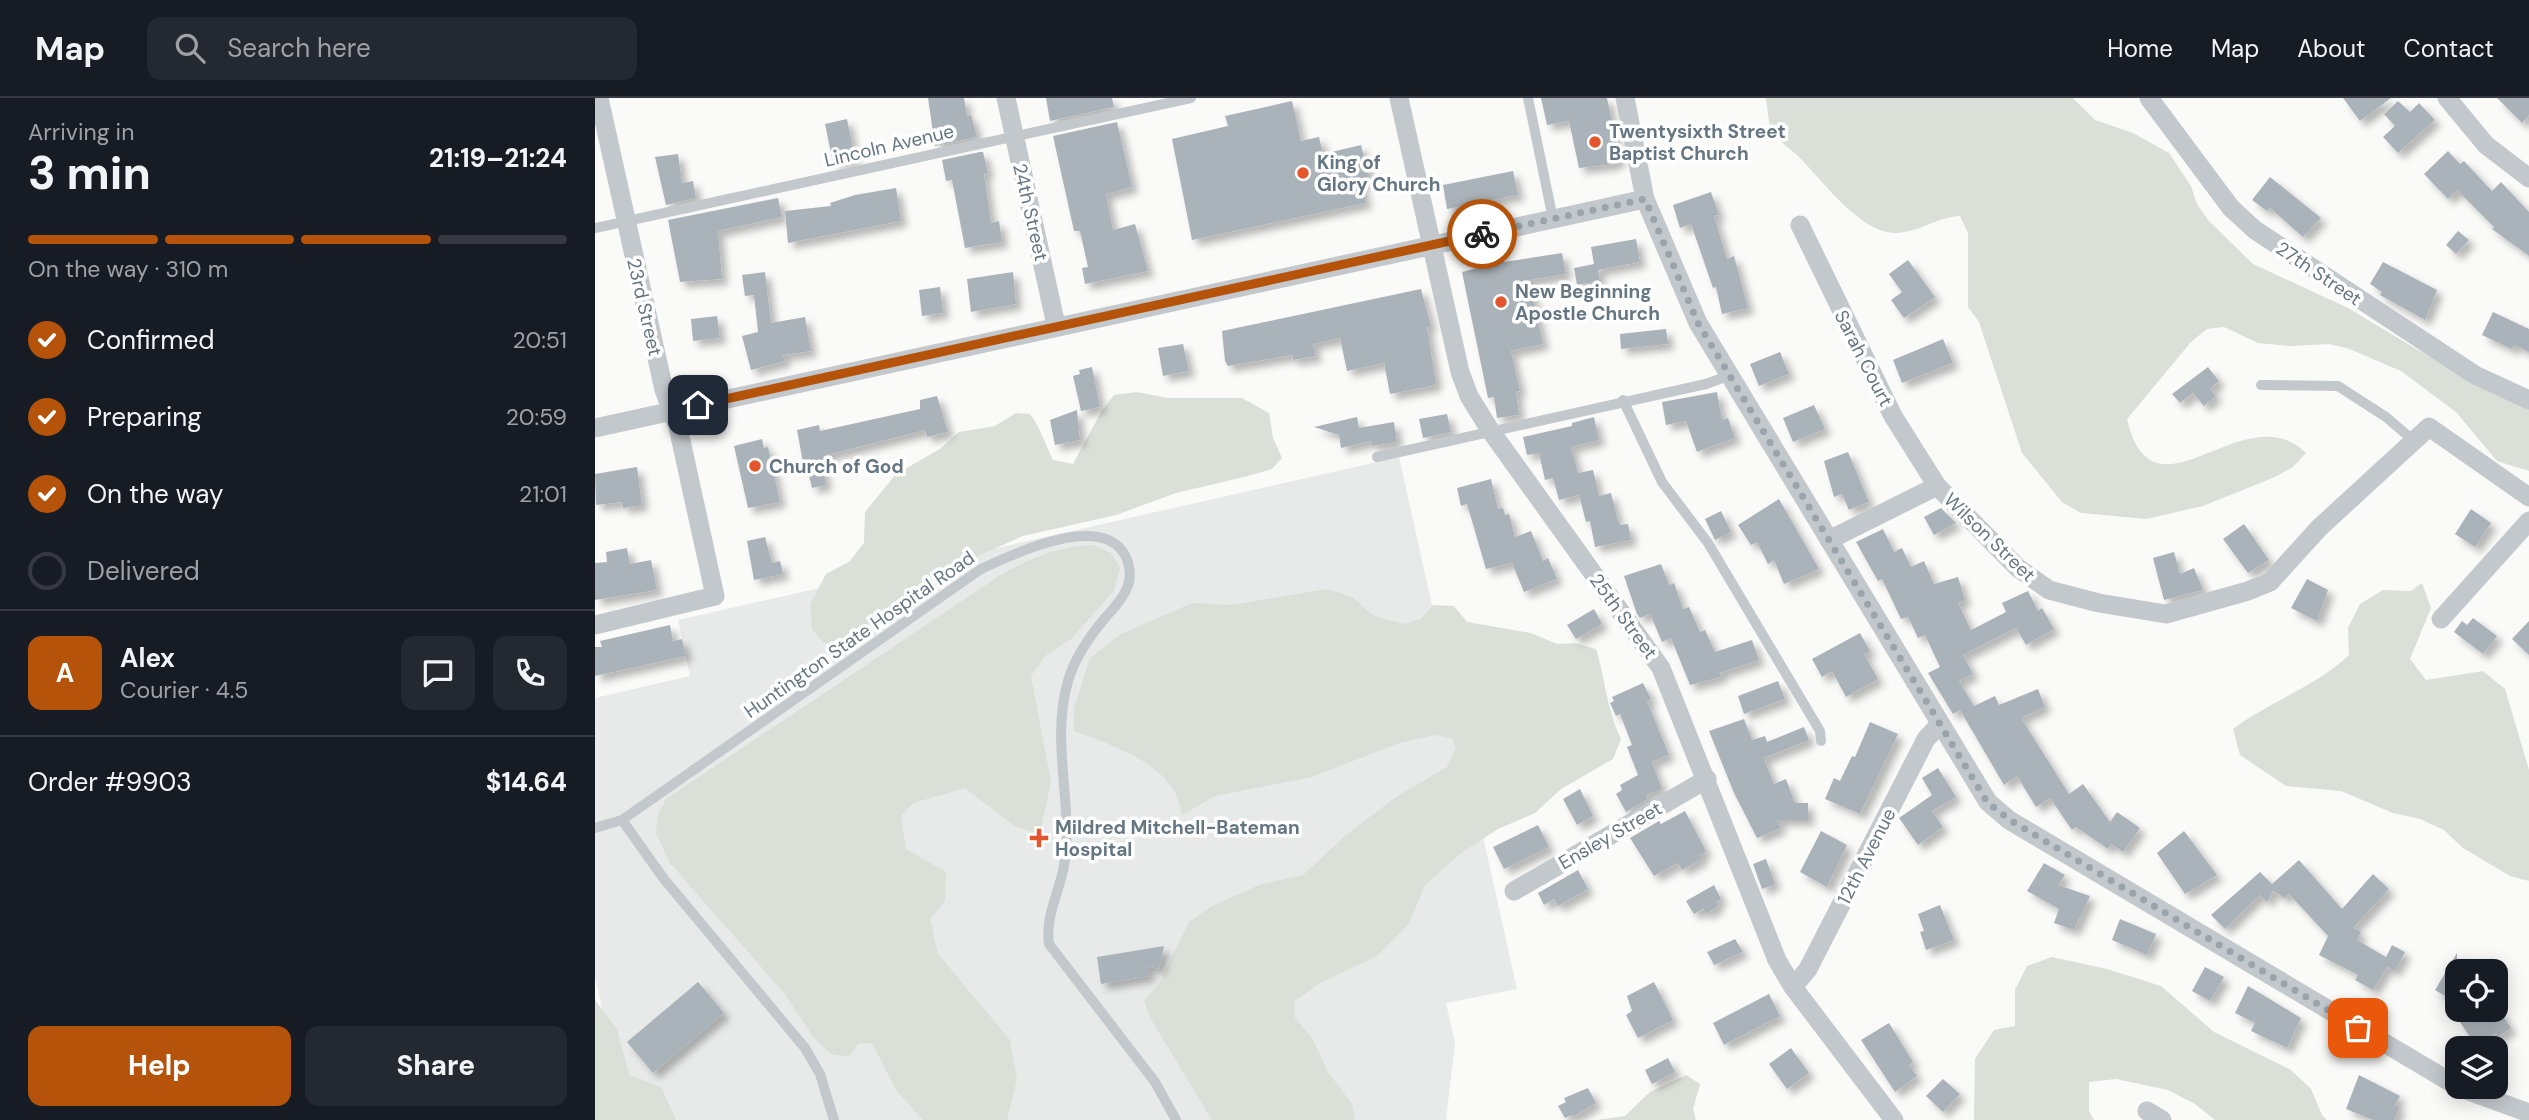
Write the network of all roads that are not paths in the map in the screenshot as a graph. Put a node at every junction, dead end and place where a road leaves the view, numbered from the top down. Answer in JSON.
{"nodes":[{"id":1,"x":599,"y":98,"type":"edge"},
{"id":2,"x":1006,"y":98,"type":"edge"},
{"id":3,"x":1191,"y":98,"type":"edge"},
{"id":4,"x":1399,"y":98,"type":"edge"},
{"id":5,"x":1528,"y":98,"type":"edge"},
{"id":6,"x":1625,"y":98,"type":"edge"},
{"id":7,"x":2149,"y":98,"type":"edge"},
{"id":8,"x":2447,"y":98,"type":"edge"},
{"id":9,"x":1014,"y":136,"type":"junction"},
{"id":10,"x":2529,"y":178,"type":"edge"},
{"id":11,"x":1645,"y":199,"type":"junction"},
{"id":12,"x":1553,"y":219,"type":"junction"},
{"id":13,"x":625,"y":222,"type":"junction"},
{"id":14,"x":1800,"y":225,"type":"dead end"},
{"id":15,"x":595,"y":228,"type":"edge"},
{"id":16,"x":1431,"y":246,"type":"junction"},
{"id":17,"x":1056,"y":325,"type":"junction"},
{"id":18,"x":1728,"y":376,"type":"junction"},
{"id":19,"x":2261,"y":385,"type":"dead end"},
{"id":20,"x":1623,"y":400,"type":"junction"},
{"id":21,"x":2529,"y":400,"type":"edge"},
{"id":22,"x":672,"y":411,"type":"junction"},
{"id":23,"x":595,"y":428,"type":"edge"},
{"id":24,"x":1490,"y":430,"type":"junction"},
{"id":25,"x":2413,"y":440,"type":"junction"},
{"id":26,"x":1377,"y":457,"type":"dead end"},
{"id":27,"x":1937,"y":486,"type":"junction"},
{"id":28,"x":2529,"y":497,"type":"edge"},
{"id":29,"x":2529,"y":521,"type":"edge"},
{"id":30,"x":1829,"y":540,"type":"junction"},
{"id":31,"x":2441,"y":619,"type":"dead end"},
{"id":32,"x":595,"y":625,"type":"edge"},
{"id":33,"x":1939,"y":725,"type":"junction"},
{"id":34,"x":1821,"y":741,"type":"dead end"},
{"id":35,"x":1707,"y":779,"type":"junction"},
{"id":36,"x":622,"y":820,"type":"junction"},
{"id":37,"x":595,"y":828,"type":"edge"},
{"id":38,"x":1514,"y":891,"type":"dead end"},
{"id":39,"x":1793,"y":987,"type":"junction"},
{"id":40,"x":2445,"y":1078,"type":"edge"},
{"id":41,"x":2486,"y":1099,"type":"edge"},
{"id":42,"x":2517,"y":1113,"type":"edge"},
{"id":43,"x":834,"y":1120,"type":"edge"},
{"id":44,"x":1176,"y":1120,"type":"edge"},
{"id":45,"x":1893,"y":1120,"type":"edge"}],
"edges":[{"from":1,"to":13,"type":"street","name":"23rd Street"},
{"from":2,"to":9,"type":"street","name":"24th Street"},
{"from":3,"to":9,"type":"lane","name":"Lincoln Avenue"},
{"from":4,"to":16,"type":"street","name":"25th Street"},
{"from":5,"to":12,"type":"lane"},
{"from":6,"to":11,"type":"street"},
{"from":7,"to":21,"type":"street","name":"27th Street"},
{"from":8,"to":10,"type":"street"},
{"from":9,"to":13,"type":"lane","name":"Lincoln Avenue"},
{"from":9,"to":17,"type":"street","name":"24th Street"},
{"from":11,"to":12,"type":"street"},
{"from":11,"to":18,"type":"street"},
{"from":12,"to":16,"type":"street"},
{"from":13,"to":15,"type":"lane","name":"Lincoln Avenue"},
{"from":13,"to":22,"type":"street","name":"23rd Street"},
{"from":14,"to":27,"type":"street","name":"Sarah Court"},
{"from":16,"to":17,"type":"street"},
{"from":16,"to":24,"type":"street","name":"25th Street"},
{"from":17,"to":22,"type":"street"},
{"from":18,"to":20,"type":"lane"},
{"from":18,"to":30,"type":"street"},
{"from":19,"to":25,"type":"lane"},
{"from":20,"to":24,"type":"lane"},
{"from":20,"to":34,"type":"lane"},
{"from":22,"to":23,"type":"street"},
{"from":22,"to":32,"type":"street","name":"23rd Street"},
{"from":24,"to":26,"type":"lane"},
{"from":24,"to":35,"type":"street","name":"25th Street"},
{"from":25,"to":27,"type":"street","name":"Wilson Street"},
{"from":25,"to":28,"type":"street","name":"Wilson Street"},
{"from":27,"to":30,"type":"street","name":"Wilson Street"},
{"from":29,"to":31,"type":"street"},
{"from":30,"to":33,"type":"street"},
{"from":33,"to":39,"type":"street","name":"12th Avenue"},
{"from":33,"to":40,"type":"street"},
{"from":35,"to":38,"type":"street","name":"Ensley Street"},
{"from":35,"to":39,"type":"street","name":"25th Street"},
{"from":36,"to":37,"type":"lane","name":"Huntington State Hospital Road"},
{"from":36,"to":43,"type":"lane"},
{"from":36,"to":44,"type":"lane","name":"Huntington State Hospital Road"},
{"from":39,"to":45,"type":"street","name":"25th Street"},
{"from":41,"to":42,"type":"street"}]}
